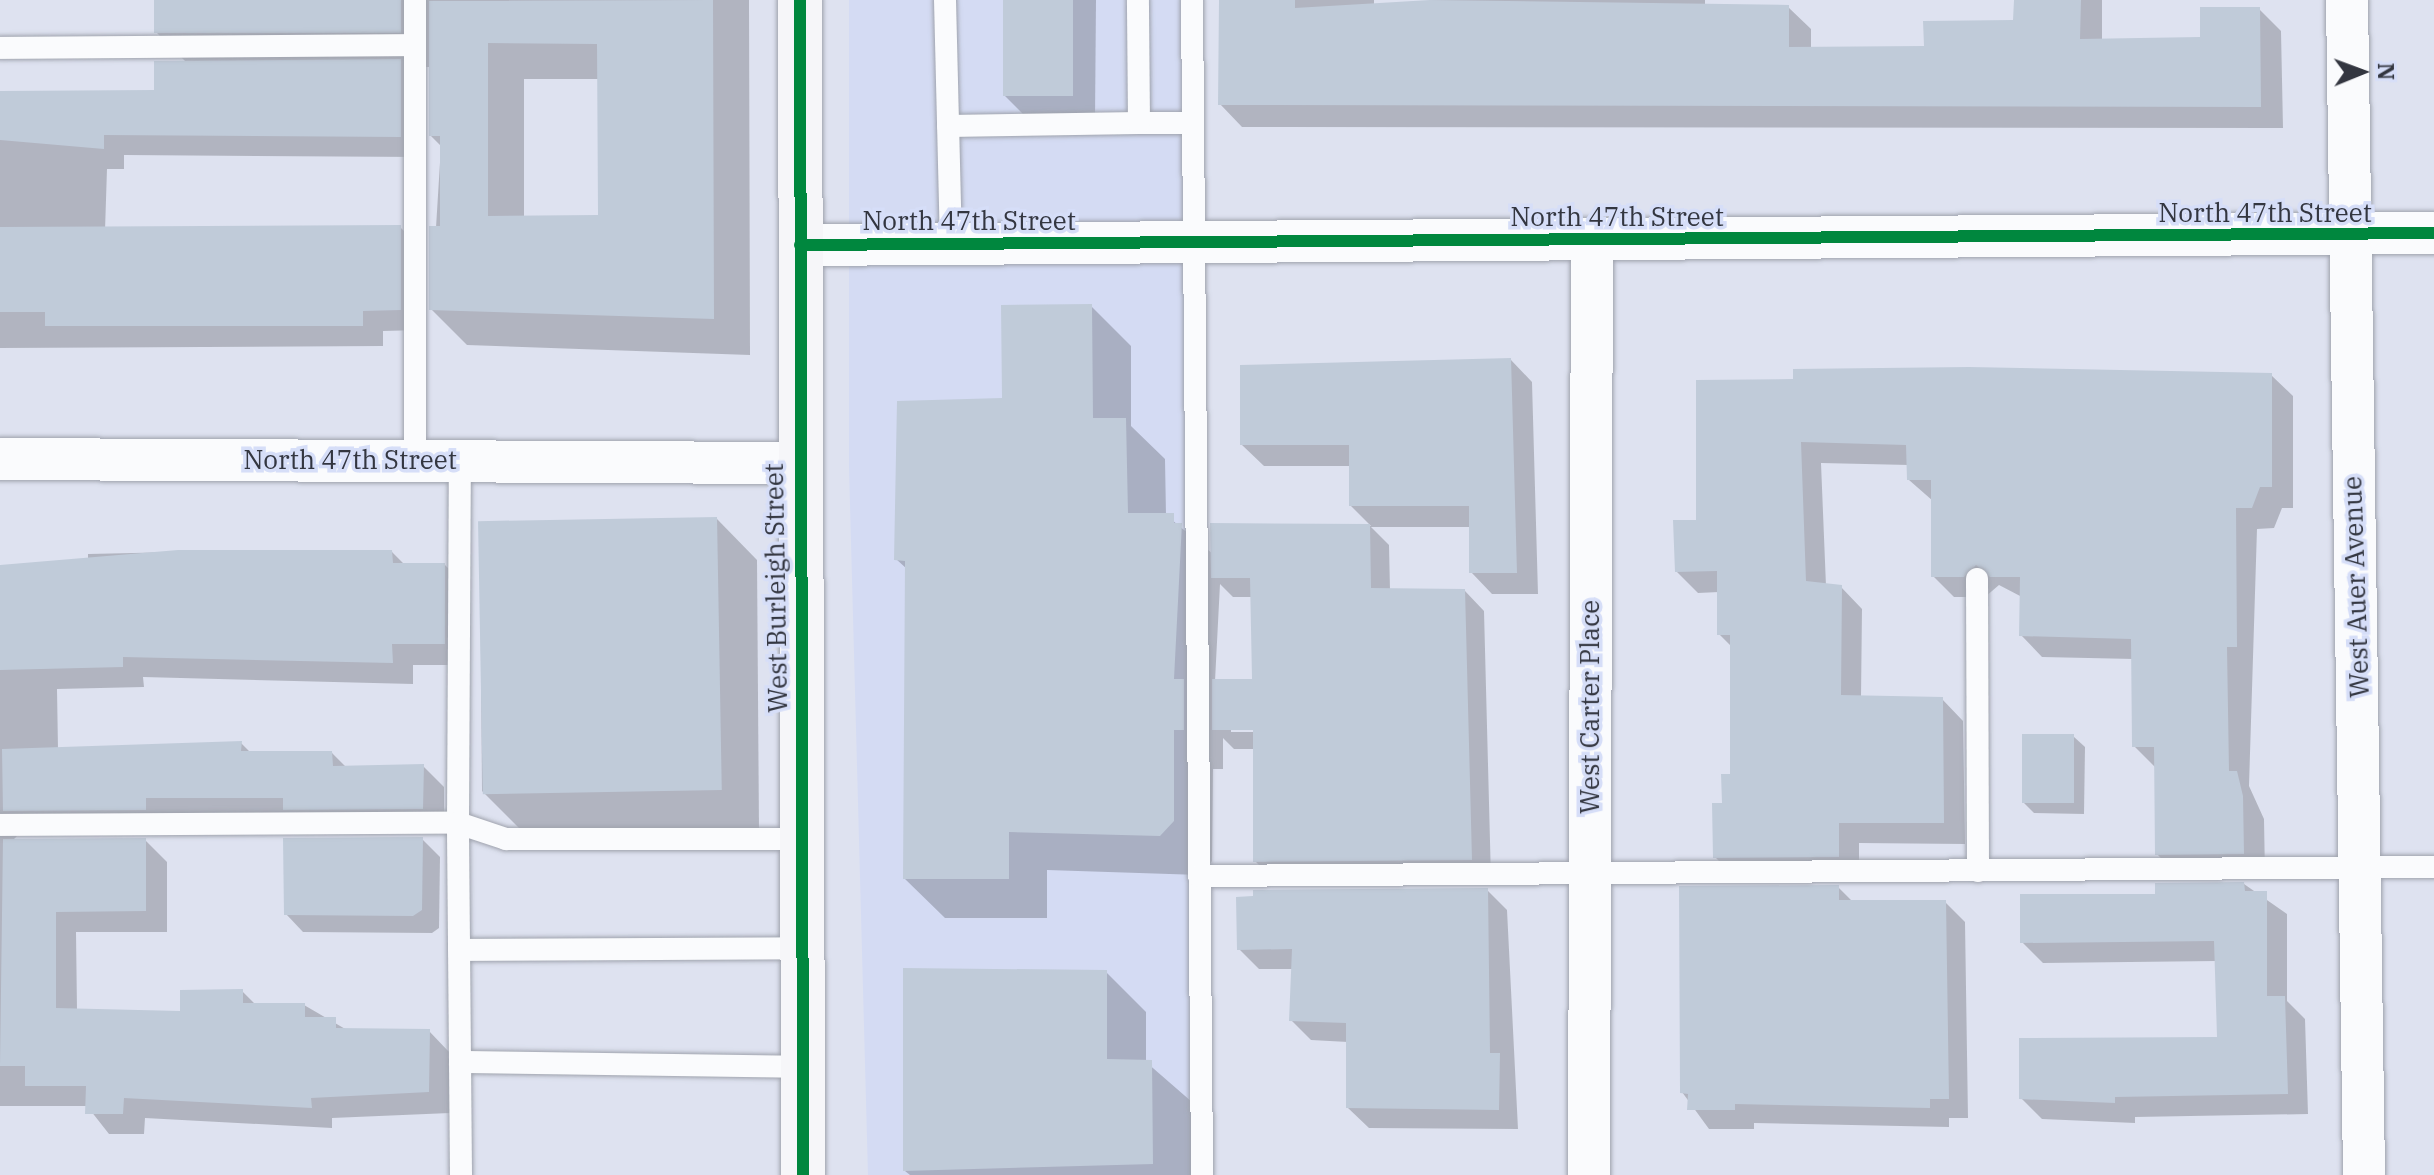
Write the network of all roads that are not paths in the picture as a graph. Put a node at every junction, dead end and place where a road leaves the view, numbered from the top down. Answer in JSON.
{"nodes":[{"id":1,"x":415,"y":0,"type":"edge"},
{"id":2,"x":800,"y":0,"type":"edge"},
{"id":3,"x":945,"y":0,"type":"edge"},
{"id":4,"x":1138,"y":0,"type":"edge"},
{"id":5,"x":1192,"y":0,"type":"edge"},
{"id":6,"x":2347,"y":0,"type":"edge"},
{"id":7,"x":415,"y":45,"type":"junction"},
{"id":8,"x":0,"y":48,"type":"edge"},
{"id":9,"x":1139,"y":123,"type":"junction"},
{"id":10,"x":1193,"y":123,"type":"junction"},
{"id":11,"x":948,"y":126,"type":"junction"},
{"id":12,"x":2434,"y":233,"type":"edge"},
{"id":13,"x":2346,"y":234,"type":"junction"},
{"id":14,"x":1592,"y":239,"type":"junction"},
{"id":15,"x":1194,"y":242,"type":"junction"},
{"id":16,"x":951,"y":244,"type":"junction"},
{"id":17,"x":800,"y":245,"type":"junction"},
{"id":18,"x":0,"y":459,"type":"edge"},
{"id":19,"x":415,"y":460,"type":"junction"},
{"id":20,"x":460,"y":460,"type":"junction"},
{"id":21,"x":796,"y":463,"type":"junction"},
{"id":22,"x":1977,"y":579,"type":"dead end"},
{"id":23,"x":458,"y":823,"type":"junction"},
{"id":24,"x":0,"y":825,"type":"edge"},
{"id":25,"x":800,"y":839,"type":"junction"},
{"id":26,"x":2434,"y":867,"type":"edge"},
{"id":27,"x":2363,"y":868,"type":"junction"},
{"id":28,"x":1978,"y":871,"type":"junction"},
{"id":29,"x":1590,"y":874,"type":"junction"},
{"id":30,"x":1199,"y":876,"type":"junction"},
{"id":31,"x":801,"y":948,"type":"junction"},
{"id":32,"x":459,"y":950,"type":"junction"},
{"id":33,"x":460,"y":1062,"type":"junction"},
{"id":34,"x":802,"y":1067,"type":"junction"},
{"id":35,"x":461,"y":1175,"type":"edge"},
{"id":36,"x":803,"y":1175,"type":"edge"},
{"id":37,"x":1202,"y":1175,"type":"edge"},
{"id":38,"x":1589,"y":1175,"type":"edge"},
{"id":39,"x":2364,"y":1175,"type":"edge"}],
"edges":[{"from":1,"to":7,"type":"lane"},
{"from":2,"to":17,"type":"main road","name":"West Burleigh Street"},
{"from":3,"to":11,"type":"lane"},
{"from":4,"to":9,"type":"lane"},
{"from":5,"to":10,"type":"lane"},
{"from":6,"to":13,"type":"street","name":"West Auer Avenue"},
{"from":7,"to":8,"type":"lane"},
{"from":7,"to":19,"type":"lane"},
{"from":9,"to":10,"type":"lane"},
{"from":9,"to":11,"type":"lane"},
{"from":10,"to":15,"type":"lane"},
{"from":11,"to":16,"type":"lane"},
{"from":12,"to":13,"type":"street","name":"North 47th Street"},
{"from":13,"to":14,"type":"street","name":"North 47th Street"},
{"from":13,"to":27,"type":"street","name":"West Auer Avenue"},
{"from":14,"to":15,"type":"street","name":"North 47th Street"},
{"from":14,"to":29,"type":"street","name":"West Carter Place"},
{"from":15,"to":16,"type":"street","name":"North 47th Street"},
{"from":15,"to":30,"type":"lane"},
{"from":16,"to":17,"type":"street","name":"North 47th Street"},
{"from":17,"to":21,"type":"main road","name":"West Burleigh Street"},
{"from":18,"to":19,"type":"street","name":"North 47th Street"},
{"from":19,"to":20,"type":"street","name":"North 47th Street"},
{"from":20,"to":21,"type":"street","name":"North 47th Street"},
{"from":20,"to":23,"type":"lane"},
{"from":21,"to":25,"type":"main road","name":"West Burleigh Street"},
{"from":22,"to":28,"type":"lane"},
{"from":23,"to":24,"type":"lane"},
{"from":23,"to":25,"type":"lane"},
{"from":23,"to":32,"type":"lane"},
{"from":25,"to":31,"type":"main road","name":"West Burleigh Street"},
{"from":26,"to":27,"type":"lane"},
{"from":27,"to":28,"type":"lane"},
{"from":27,"to":39,"type":"street","name":"West Auer Avenue"},
{"from":28,"to":29,"type":"lane"},
{"from":29,"to":30,"type":"lane"},
{"from":29,"to":38,"type":"street","name":"West Carter Place"},
{"from":30,"to":37,"type":"lane"},
{"from":31,"to":32,"type":"lane"},
{"from":31,"to":34,"type":"main road","name":"West Burleigh Street"},
{"from":32,"to":33,"type":"lane"},
{"from":33,"to":34,"type":"lane"},
{"from":33,"to":35,"type":"lane"},
{"from":34,"to":36,"type":"main road","name":"West Burleigh Street"}]}
